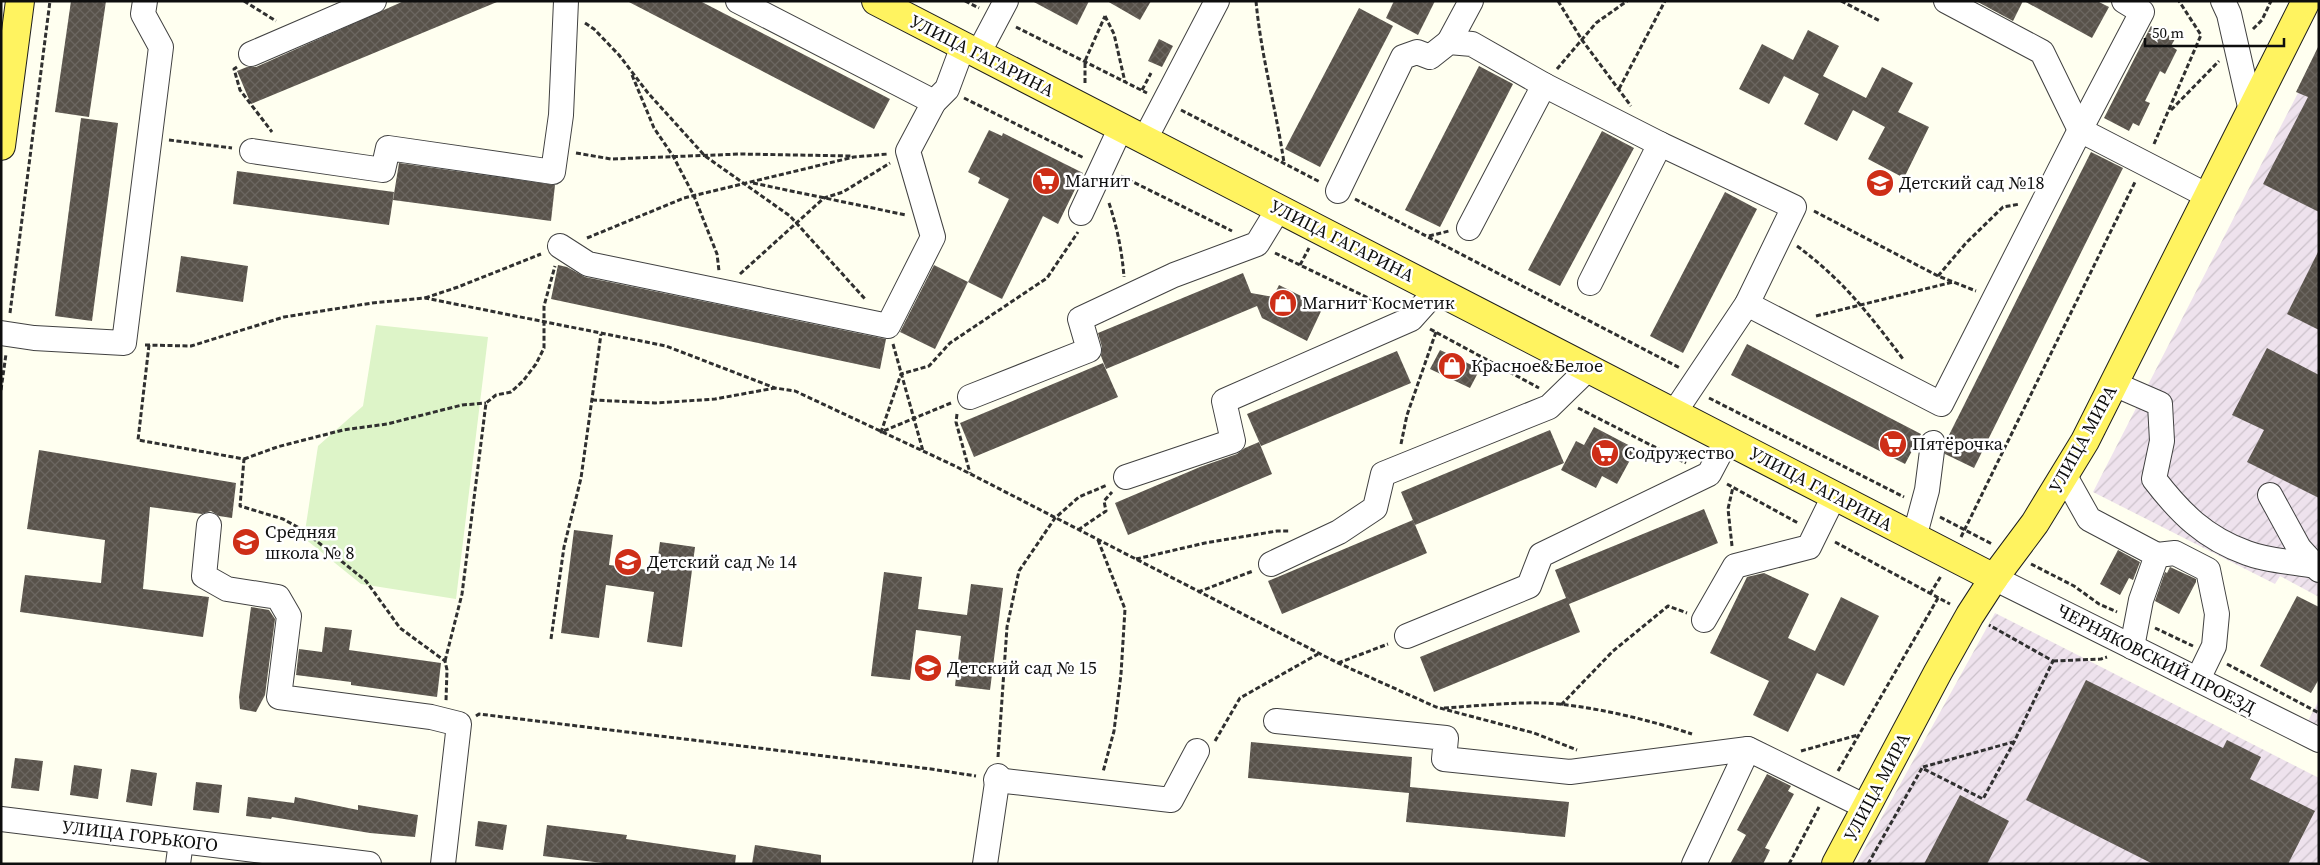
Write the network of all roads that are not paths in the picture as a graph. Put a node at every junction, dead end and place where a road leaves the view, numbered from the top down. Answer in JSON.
{"nodes":[{"id":1,"x":20,"y":1,"type":"edge"},
{"id":2,"x":145,"y":1,"type":"edge"},
{"id":3,"x":374,"y":1,"type":"edge"},
{"id":4,"x":738,"y":1,"type":"edge"},
{"id":5,"x":876,"y":1,"type":"edge"},
{"id":6,"x":1006,"y":1,"type":"edge"},
{"id":7,"x":1217,"y":1,"type":"edge"},
{"id":8,"x":1471,"y":1,"type":"edge"},
{"id":9,"x":1946,"y":1,"type":"edge"},
{"id":10,"x":2124,"y":1,"type":"edge"},
{"id":11,"x":2306,"y":1,"type":"edge"},
{"id":12,"x":566,"y":5,"type":"edge"},
{"id":13,"x":2233,"y":5,"type":"edge"},
{"id":14,"x":1449,"y":42,"type":"junction"},
{"id":15,"x":970,"y":50,"type":"junction"},
{"id":16,"x":251,"y":54,"type":"road end"},
{"id":17,"x":1544,"y":85,"type":"junction"},
{"id":18,"x":941,"y":95,"type":"junction"},
{"id":19,"x":2251,"y":111,"type":"junction"},
{"id":20,"x":2080,"y":130,"type":"junction"},
{"id":21,"x":1133,"y":133,"type":"junction"},
{"id":22,"x":1660,"y":144,"type":"junction"},
{"id":23,"x":1,"y":146,"type":"edge"},
{"id":24,"x":252,"y":151,"type":"road end"},
{"id":25,"x":1338,"y":191,"type":"dead end"},
{"id":26,"x":2208,"y":196,"type":"junction"},
{"id":27,"x":1278,"y":208,"type":"junction"},
{"id":28,"x":1089,"y":214,"type":"road end"},
{"id":29,"x":1469,"y":228,"type":"dead end"},
{"id":30,"x":560,"y":246,"type":"road end"},
{"id":31,"x":1590,"y":283,"type":"dead end"},
{"id":32,"x":1437,"y":290,"type":"junction"},
{"id":33,"x":1747,"y":304,"type":"junction"},
{"id":34,"x":5,"y":333,"type":"edge"},
{"id":35,"x":1588,"y":369,"type":"junction"},
{"id":36,"x":2114,"y":384,"type":"junction"},
{"id":37,"x":962,"y":404,"type":"road end"},
{"id":38,"x":1674,"y":413,"type":"junction"},
{"id":39,"x":1727,"y":440,"type":"junction"},
{"id":40,"x":1933,"y":443,"type":"dead end"},
{"id":41,"x":2065,"y":476,"type":"junction"},
{"id":42,"x":1126,"y":477,"type":"road end"},
{"id":43,"x":2270,"y":495,"type":"dead end"},
{"id":44,"x":1834,"y":496,"type":"junction"},
{"id":45,"x":209,"y":525,"type":"dead end"},
{"id":46,"x":1914,"y":538,"type":"junction"},
{"id":47,"x":2157,"y":555,"type":"junction"},
{"id":48,"x":1272,"y":564,"type":"road end"},
{"id":49,"x":2317,"y":568,"type":"edge"},
{"id":50,"x":1994,"y":578,"type":"junction"},
{"id":51,"x":1704,"y":620,"type":"road end"},
{"id":52,"x":1407,"y":636,"type":"road end"},
{"id":53,"x":2134,"y":647,"type":"junction"},
{"id":54,"x":2198,"y":679,"type":"junction"},
{"id":55,"x":1276,"y":721,"type":"dead end"},
{"id":56,"x":2319,"y":740,"type":"edge"},
{"id":57,"x":1748,"y":749,"type":"junction"},
{"id":58,"x":1197,"y":752,"type":"road end"},
{"id":59,"x":1866,"y":807,"type":"junction"},
{"id":60,"x":1,"y":819,"type":"edge"},
{"id":61,"x":180,"y":853,"type":"edge"},
{"id":62,"x":369,"y":864,"type":"edge"},
{"id":63,"x":443,"y":864,"type":"edge"},
{"id":64,"x":985,"y":864,"type":"edge"},
{"id":65,"x":1694,"y":864,"type":"edge"},
{"id":66,"x":1836,"y":864,"type":"edge"}],
"edges":[{"from":1,"to":23,"type":"main road"},
{"from":2,"to":34,"type":"street"},
{"from":3,"to":16,"type":"street"},
{"from":4,"to":18,"type":"street"},
{"from":5,"to":15,"type":"main road","name":"УЛИЦА ГАГАРИНА"},
{"from":6,"to":15,"type":"street"},
{"from":7,"to":21,"type":"street"},
{"from":8,"to":14,"type":"street"},
{"from":9,"to":20,"type":"street"},
{"from":10,"to":20,"type":"street"},
{"from":11,"to":19,"type":"main road","name":"УЛИЦА МИРА"},
{"from":12,"to":24,"type":"street"},
{"from":13,"to":19,"type":"street"},
{"from":14,"to":17,"type":"street"},
{"from":14,"to":25,"type":"street"},
{"from":15,"to":18,"type":"street"},
{"from":15,"to":21,"type":"main road","name":"УЛИЦА ГАГАРИНА"},
{"from":17,"to":22,"type":"street"},
{"from":17,"to":29,"type":"street"},
{"from":18,"to":30,"type":"street"},
{"from":19,"to":26,"type":"main road","name":"УЛИЦА МИРА"},
{"from":20,"to":26,"type":"street"},
{"from":20,"to":33,"type":"street"},
{"from":21,"to":27,"type":"main road","name":"УЛИЦА ГАГАРИНА"},
{"from":21,"to":28,"type":"street"},
{"from":22,"to":31,"type":"street"},
{"from":22,"to":33,"type":"street"},
{"from":26,"to":36,"type":"main road","name":"УЛИЦА МИРА"},
{"from":27,"to":32,"type":"main road","name":"УЛИЦА ГАГАРИНА"},
{"from":27,"to":37,"type":"street"},
{"from":32,"to":35,"type":"main road","name":"УЛИЦА ГАГАРИНА"},
{"from":32,"to":42,"type":"street"},
{"from":33,"to":38,"type":"street"},
{"from":35,"to":38,"type":"main road","name":"УЛИЦА ГАГАРИНА"},
{"from":35,"to":48,"type":"street"},
{"from":36,"to":41,"type":"main road","name":"УЛИЦА МИРА"},
{"from":36,"to":49,"type":"street"},
{"from":38,"to":39,"type":"main road","name":"УЛИЦА ГАГАРИНА"},
{"from":39,"to":44,"type":"main road","name":"УЛИЦА ГАГАРИНА"},
{"from":39,"to":52,"type":"street"},
{"from":40,"to":46,"type":"street"},
{"from":41,"to":47,"type":"street"},
{"from":41,"to":50,"type":"main road","name":"УЛИЦА МИРА"},
{"from":43,"to":49,"type":"street"},
{"from":44,"to":46,"type":"main road","name":"УЛИЦА ГАГАРИНА"},
{"from":44,"to":51,"type":"street"},
{"from":45,"to":63,"type":"street"},
{"from":46,"to":50,"type":"main road","name":"УЛИЦА ГАГАРИНА"},
{"from":47,"to":53,"type":"street"},
{"from":47,"to":54,"type":"street"},
{"from":50,"to":53,"type":"street","name":"ЧЕРНЯКОВСКИЙ ПРОЕЗД"},
{"from":50,"to":59,"type":"main road","name":"УЛИЦА МИРА"},
{"from":53,"to":54,"type":"street","name":"ЧЕРНЯКОВСКИЙ ПРОЕЗД"},
{"from":54,"to":56,"type":"street","name":"ЧЕРНЯКОВСКИЙ ПРОЕЗД"},
{"from":55,"to":57,"type":"street"},
{"from":57,"to":59,"type":"street"},
{"from":57,"to":65,"type":"street"},
{"from":58,"to":64,"type":"street"},
{"from":59,"to":66,"type":"main road","name":"УЛИЦА МИРА"},
{"from":60,"to":61,"type":"street","name":"УЛИЦА ГОРЬКОГО"},
{"from":61,"to":62,"type":"street","name":"УЛИЦА ГОРЬКОГО"}]}
